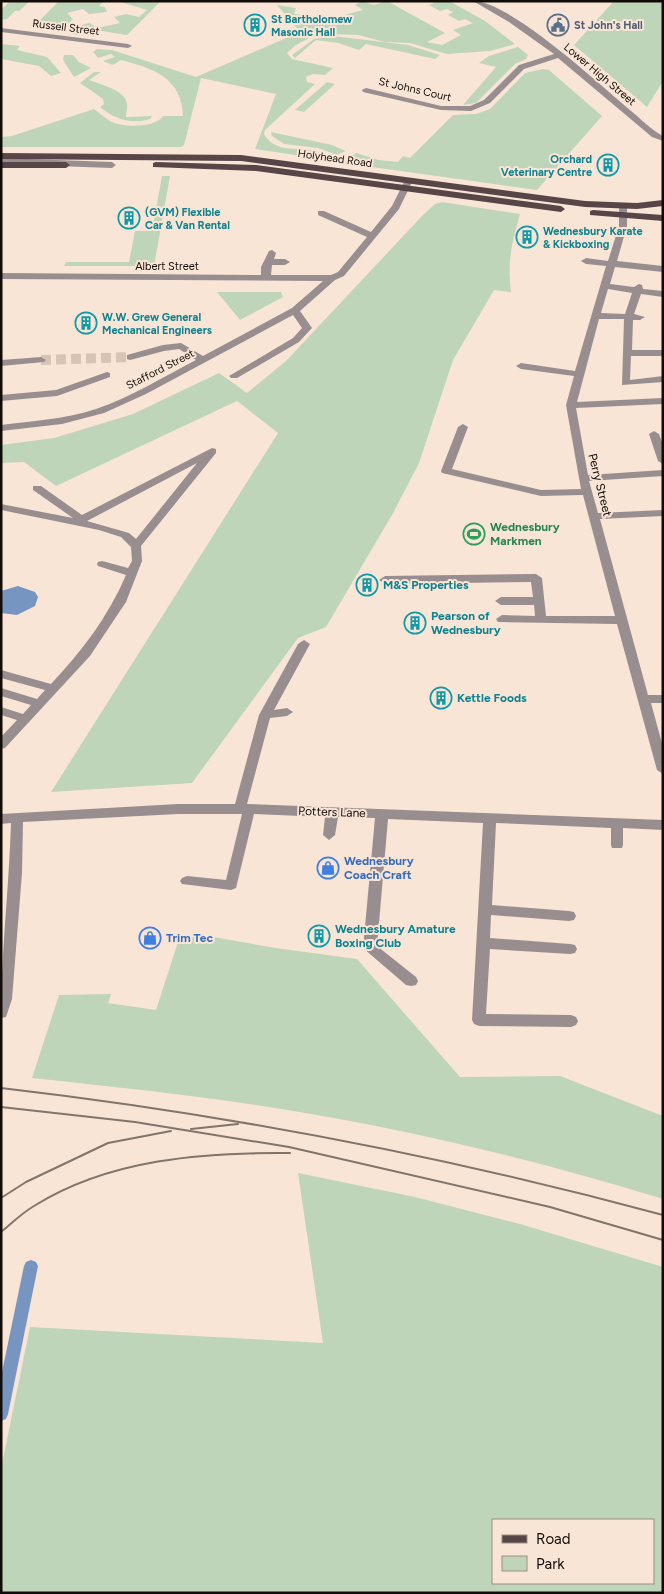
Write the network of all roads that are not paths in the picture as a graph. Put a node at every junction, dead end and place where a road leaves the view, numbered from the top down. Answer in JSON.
{"nodes":[{"id":1,"x":477,"y":1,"type":"edge"},
{"id":2,"x":1,"y":30,"type":"edge"},
{"id":3,"x":128,"y":46,"type":"dead end"},
{"id":4,"x":560,"y":55,"type":"junction"},
{"id":5,"x":366,"y":90,"type":"dead end"},
{"id":6,"x":659,"y":137,"type":"edge"},
{"id":7,"x":663,"y":146,"type":"edge"},
{"id":8,"x":1,"y":156,"type":"edge"},
{"id":9,"x":1,"y":161,"type":"edge"},
{"id":10,"x":1,"y":165,"type":"edge"},
{"id":11,"x":112,"y":165,"type":"junction"},
{"id":12,"x":409,"y":180,"type":"junction"},
{"id":13,"x":405,"y":190,"type":"junction"},
{"id":14,"x":663,"y":203,"type":"edge"},
{"id":15,"x":623,"y":211,"type":"junction"},
{"id":16,"x":321,"y":213,"type":"dead end"},
{"id":17,"x":663,"y":218,"type":"edge"},
{"id":18,"x":372,"y":236,"type":"junction"},
{"id":19,"x":272,"y":253,"type":"dead end"},
{"id":20,"x":586,"y":260,"type":"dead end"},
{"id":21,"x":268,"y":262,"type":"junction"},
{"id":22,"x":285,"y":262,"type":"dead end"},
{"id":23,"x":612,"y":263,"type":"junction"},
{"id":24,"x":663,"y":269,"type":"edge"},
{"id":25,"x":1,"y":276,"type":"edge"},
{"id":26,"x":266,"y":278,"type":"junction"},
{"id":27,"x":332,"y":278,"type":"junction"},
{"id":28,"x":604,"y":286,"type":"junction"},
{"id":29,"x":638,"y":288,"type":"junction"},
{"id":30,"x":663,"y":294,"type":"edge"},
{"id":31,"x":295,"y":310,"type":"junction"},
{"id":32,"x":595,"y":316,"type":"junction"},
{"id":33,"x":629,"y":316,"type":"junction"},
{"id":34,"x":640,"y":316,"type":"dead end"},
{"id":35,"x":627,"y":353,"type":"junction"},
{"id":36,"x":663,"y":353,"type":"edge"},
{"id":37,"x":130,"y":357,"type":"tunnel mouth"},
{"id":38,"x":41,"y":360,"type":"tunnel mouth"},
{"id":39,"x":203,"y":360,"type":"junction"},
{"id":40,"x":1,"y":364,"type":"edge"},
{"id":41,"x":521,"y":366,"type":"dead end"},
{"id":42,"x":578,"y":374,"type":"junction"},
{"id":43,"x":108,"y":375,"type":"dead end"},
{"id":44,"x":234,"y":376,"type":"dead end"},
{"id":45,"x":663,"y":379,"type":"edge"},
{"id":46,"x":1,"y":398,"type":"edge"},
{"id":47,"x":663,"y":401,"type":"edge"},
{"id":48,"x":570,"y":405,"type":"junction"},
{"id":49,"x":463,"y":427,"type":"dead end"},
{"id":50,"x":1,"y":428,"type":"edge"},
{"id":51,"x":654,"y":434,"type":"dead end"},
{"id":52,"x":663,"y":461,"type":"edge"},
{"id":53,"x":663,"y":473,"type":"edge"},
{"id":54,"x":584,"y":478,"type":"junction"},
{"id":55,"x":37,"y":488,"type":"dead end"},
{"id":56,"x":587,"y":492,"type":"junction"},
{"id":57,"x":1,"y":507,"type":"edge"},
{"id":58,"x":663,"y":513,"type":"edge"},
{"id":59,"x":594,"y":516,"type":"junction"},
{"id":60,"x":78,"y":520,"type":"junction"},
{"id":61,"x":136,"y":546,"type":"junction"},
{"id":62,"x":102,"y":564,"type":"dead end"},
{"id":63,"x":132,"y":573,"type":"junction"},
{"id":64,"x":385,"y":580,"type":"dead end"},
{"id":65,"x":500,"y":601,"type":"dead end"},
{"id":66,"x":539,"y":601,"type":"junction"},
{"id":67,"x":502,"y":619,"type":"dead end"},
{"id":68,"x":542,"y":619,"type":"junction"},
{"id":69,"x":623,"y":620,"type":"junction"},
{"id":70,"x":304,"y":644,"type":"dead end"},
{"id":71,"x":1,"y":674,"type":"edge"},
{"id":72,"x":54,"y":689,"type":"junction"},
{"id":73,"x":1,"y":692,"type":"edge"},
{"id":74,"x":645,"y":699,"type":"junction"},
{"id":75,"x":663,"y":699,"type":"edge"},
{"id":76,"x":41,"y":704,"type":"junction"},
{"id":77,"x":1,"y":711,"type":"edge"},
{"id":78,"x":287,"y":712,"type":"dead end"},
{"id":79,"x":265,"y":715,"type":"junction"},
{"id":80,"x":27,"y":719,"type":"junction"},
{"id":81,"x":1,"y":745,"type":"edge"},
{"id":82,"x":663,"y":770,"type":"edge"},
{"id":83,"x":244,"y":809,"type":"junction"},
{"id":84,"x":332,"y":812,"type":"junction"},
{"id":85,"x":382,"y":814,"type":"junction"},
{"id":86,"x":418,"y":816,"type":"junction"},
{"id":87,"x":490,"y":818,"type":"junction"},
{"id":88,"x":1,"y":819,"type":"edge"},
{"id":89,"x":17,"y":819,"type":"junction"},
{"id":90,"x":617,"y":824,"type":"junction"},
{"id":91,"x":663,"y":825,"type":"edge"},
{"id":92,"x":418,"y":829,"type":"dead end"},
{"id":93,"x":328,"y":835,"type":"dead end"},
{"id":94,"x":617,"y":845,"type":"dead end"},
{"id":95,"x":187,"y":882,"type":"dead end"},
{"id":96,"x":485,"y":910,"type":"junction"},
{"id":97,"x":569,"y":916,"type":"dead end"},
{"id":98,"x":483,"y":943,"type":"junction"},
{"id":99,"x":570,"y":949,"type":"dead end"},
{"id":100,"x":411,"y":981,"type":"dead end"},
{"id":101,"x":1,"y":1013,"type":"edge"},
{"id":102,"x":571,"y":1021,"type":"dead end"}],
"edges":[{"from":1,"to":4,"type":"street","name":"Lower High Street"},
{"from":2,"to":3,"type":"street","name":"Russell Street"},
{"from":4,"to":5,"type":"street","name":"St Johns Court"},
{"from":4,"to":6,"type":"street","name":"Lower High Street"},
{"from":6,"to":7,"type":"street","name":"Lower High Street"},
{"from":8,"to":12,"type":"main road","name":"Holyhead Road"},
{"from":9,"to":11,"type":"street"},
{"from":10,"to":11,"type":"main road","name":"Holyhead Road"},
{"from":11,"to":13,"type":"main road","name":"Holyhead Road"},
{"from":12,"to":13,"type":"street","name":"Stafford Street"},
{"from":12,"to":15,"type":"main road","name":"Holyhead Road"},
{"from":13,"to":15,"type":"main road","name":"Holyhead Road"},
{"from":13,"to":18,"type":"street","name":"Stafford Street"},
{"from":14,"to":15,"type":"main road","name":"Holyhead Road"},
{"from":15,"to":17,"type":"main road","name":"Holyhead Road"},
{"from":15,"to":23,"type":"street","name":"Perry Street"},
{"from":16,"to":18,"type":"street"},
{"from":18,"to":27,"type":"street","name":"Stafford Street"},
{"from":19,"to":21,"type":"street"},
{"from":20,"to":23,"type":"street"},
{"from":21,"to":22,"type":"street"},
{"from":21,"to":26,"type":"street"},
{"from":23,"to":24,"type":"street"},
{"from":23,"to":28,"type":"street","name":"Perry Street"},
{"from":25,"to":26,"type":"street","name":"Albert Street"},
{"from":26,"to":27,"type":"street","name":"Albert Street"},
{"from":27,"to":31,"type":"street","name":"Stafford Street"},
{"from":28,"to":29,"type":"street"},
{"from":28,"to":32,"type":"street","name":"Perry Street"},
{"from":29,"to":30,"type":"street"},
{"from":29,"to":33,"type":"street"},
{"from":31,"to":39,"type":"street","name":"Stafford Street"},
{"from":31,"to":44,"type":"street"},
{"from":32,"to":33,"type":"street"},
{"from":32,"to":42,"type":"street","name":"Perry Street"},
{"from":33,"to":34,"type":"street"},
{"from":33,"to":35,"type":"street"},
{"from":35,"to":36,"type":"street"},
{"from":35,"to":45,"type":"street"},
{"from":37,"to":39,"type":"street"},
{"from":38,"to":40,"type":"street"},
{"from":39,"to":50,"type":"street","name":"Stafford Street"},
{"from":41,"to":42,"type":"street"},
{"from":42,"to":48,"type":"street","name":"Perry Street"},
{"from":43,"to":46,"type":"street"},
{"from":47,"to":48,"type":"street"},
{"from":48,"to":54,"type":"street","name":"Perry Street"},
{"from":49,"to":56,"type":"street"},
{"from":51,"to":52,"type":"street"},
{"from":53,"to":54,"type":"street"},
{"from":54,"to":56,"type":"street","name":"Perry Street"},
{"from":55,"to":60,"type":"street"},
{"from":56,"to":59,"type":"street","name":"Perry Street"},
{"from":57,"to":60,"type":"street"},
{"from":58,"to":59,"type":"street"},
{"from":59,"to":69,"type":"street","name":"Perry Street"},
{"from":60,"to":61,"type":"street"},
{"from":60,"to":61,"type":"street"},
{"from":61,"to":63,"type":"street"},
{"from":62,"to":63,"type":"street"},
{"from":63,"to":72,"type":"street"},
{"from":64,"to":66,"type":"street"},
{"from":65,"to":66,"type":"street"},
{"from":66,"to":68,"type":"street"},
{"from":67,"to":68,"type":"street"},
{"from":68,"to":69,"type":"street"},
{"from":69,"to":74,"type":"street","name":"Perry Street"},
{"from":70,"to":79,"type":"street"},
{"from":71,"to":72,"type":"street"},
{"from":72,"to":76,"type":"street"},
{"from":73,"to":76,"type":"street"},
{"from":74,"to":75,"type":"street"},
{"from":74,"to":82,"type":"street","name":"Perry Street"},
{"from":76,"to":80,"type":"street"},
{"from":77,"to":80,"type":"street"},
{"from":78,"to":79,"type":"street"},
{"from":79,"to":83,"type":"street"},
{"from":80,"to":81,"type":"street"},
{"from":83,"to":84,"type":"street","name":"Potters Lane"},
{"from":83,"to":89,"type":"street","name":"Potters Lane"},
{"from":83,"to":95,"type":"street"},
{"from":84,"to":85,"type":"street","name":"Potters Lane"},
{"from":84,"to":93,"type":"street"},
{"from":85,"to":86,"type":"street","name":"Potters Lane"},
{"from":85,"to":100,"type":"street"},
{"from":86,"to":87,"type":"street","name":"Potters Lane"},
{"from":86,"to":92,"type":"street"},
{"from":87,"to":90,"type":"street","name":"Potters Lane"},
{"from":87,"to":96,"type":"street"},
{"from":88,"to":89,"type":"street","name":"Potters Lane"},
{"from":89,"to":101,"type":"street"},
{"from":90,"to":91,"type":"street","name":"Potters Lane"},
{"from":90,"to":94,"type":"street"},
{"from":96,"to":97,"type":"street"},
{"from":96,"to":98,"type":"street"},
{"from":98,"to":99,"type":"street"},
{"from":98,"to":102,"type":"street"}]}
